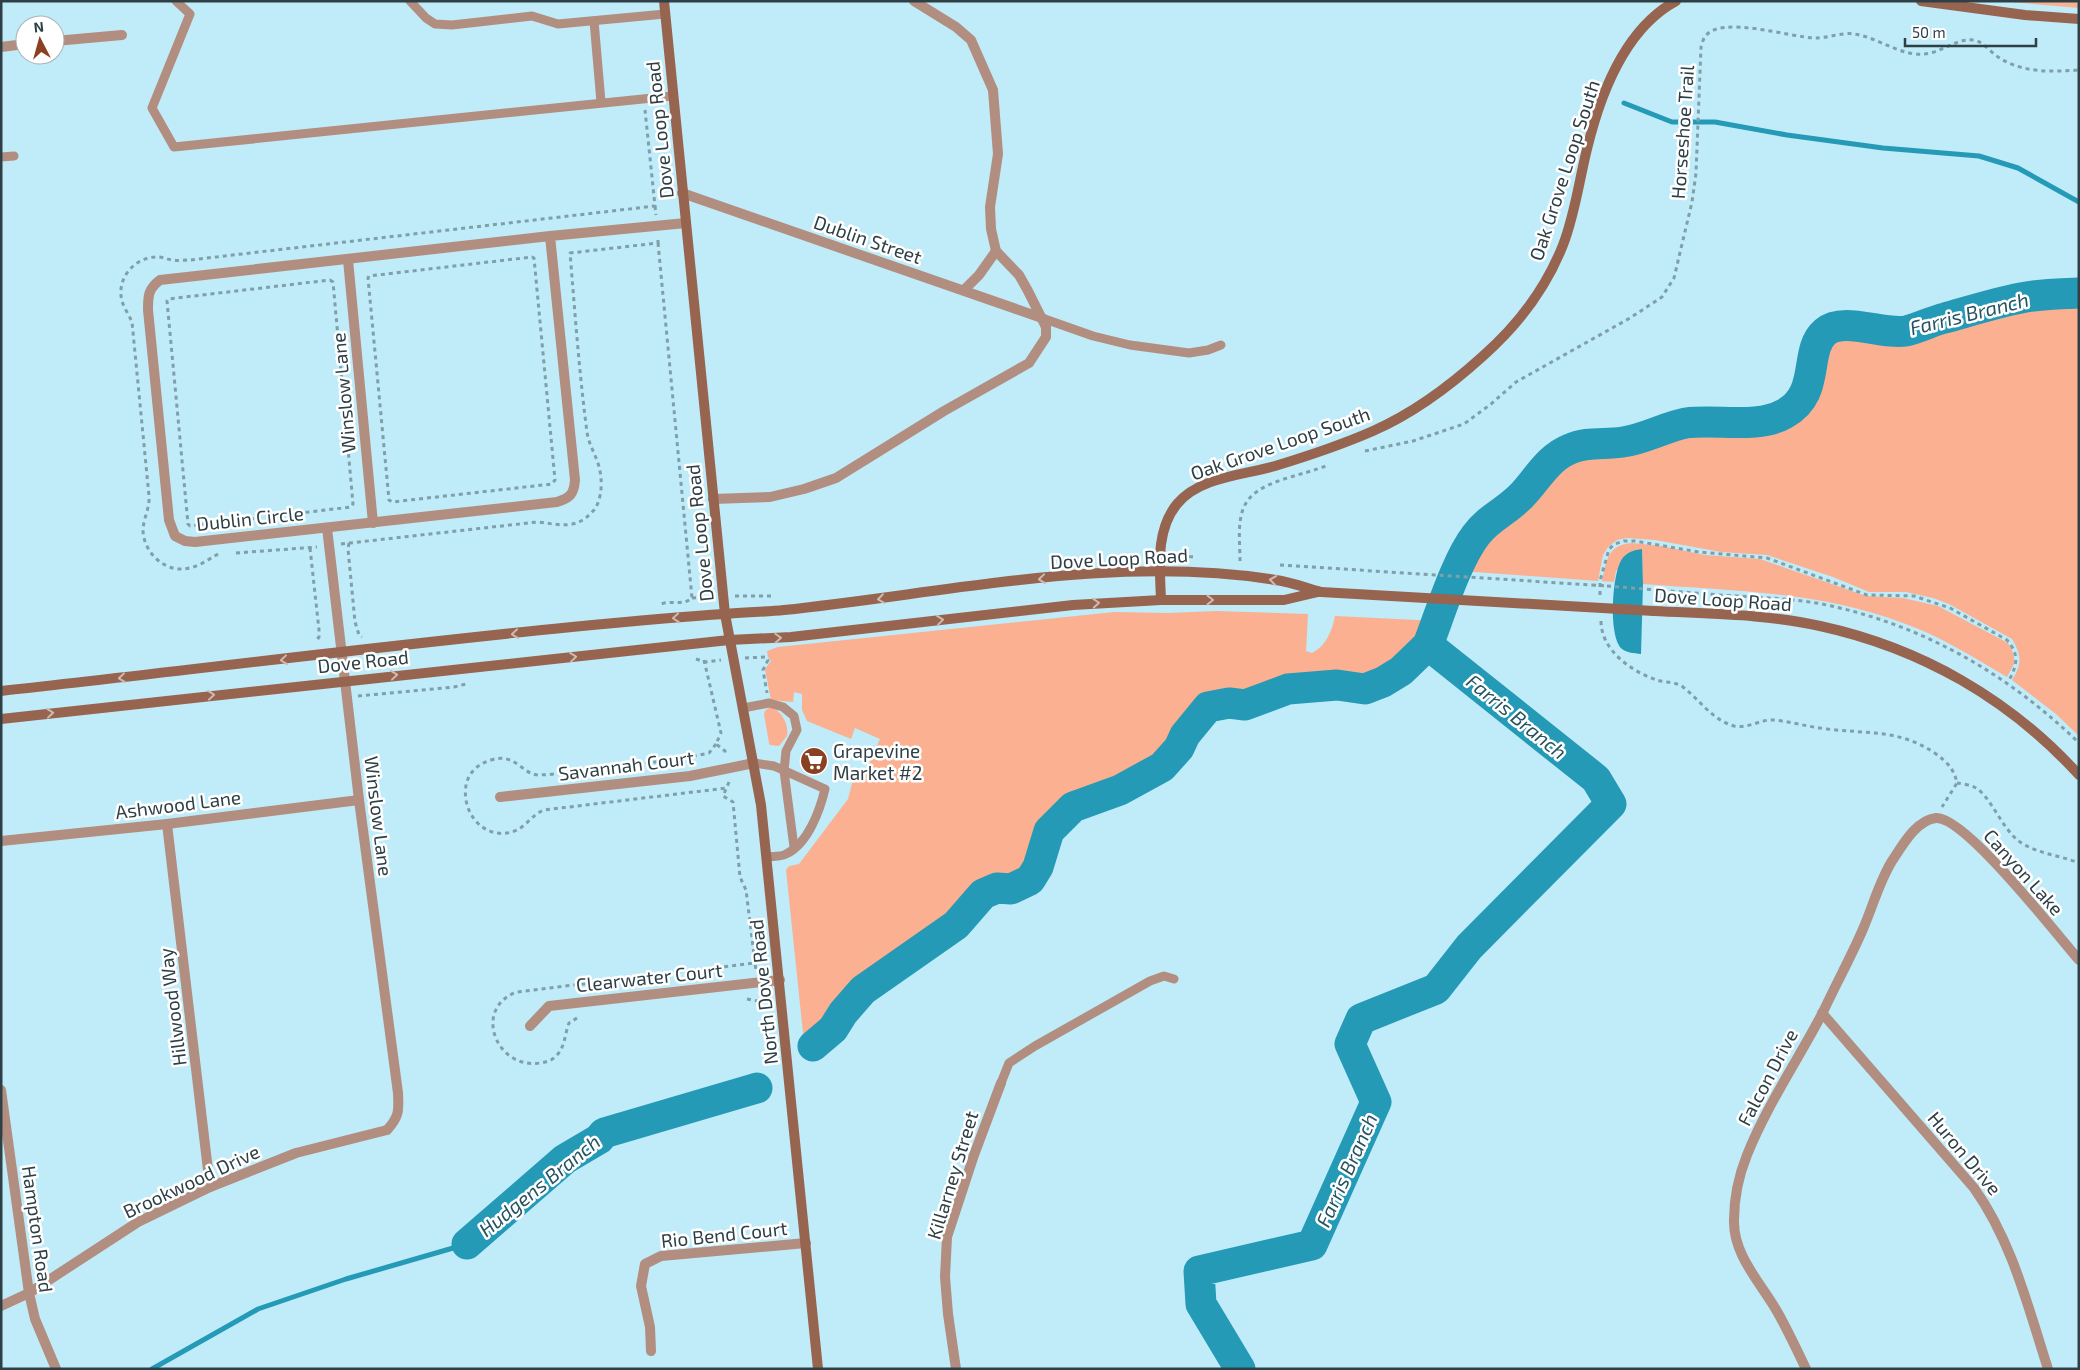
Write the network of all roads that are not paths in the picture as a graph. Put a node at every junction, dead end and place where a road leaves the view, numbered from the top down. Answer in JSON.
{"nodes":[{"id":1,"x":176,"y":1,"type":"edge"},
{"id":2,"x":410,"y":1,"type":"edge"},
{"id":3,"x":664,"y":1,"type":"edge"},
{"id":4,"x":914,"y":1,"type":"edge"},
{"id":5,"x":1676,"y":1,"type":"edge"},
{"id":6,"x":1921,"y":1,"type":"edge"},
{"id":7,"x":665,"y":14,"type":"junction"},
{"id":8,"x":2079,"y":19,"type":"edge"},
{"id":9,"x":594,"y":21,"type":"junction"},
{"id":10,"x":122,"y":35,"type":"dead end"},
{"id":11,"x":65,"y":41,"type":"edge"},
{"id":12,"x":15,"y":45,"type":"edge"},
{"id":13,"x":1,"y":47,"type":"edge"},
{"id":14,"x":672,"y":96,"type":"junction"},
{"id":15,"x":601,"y":102,"type":"junction"},
{"id":16,"x":14,"y":156,"type":"dead end"},
{"id":17,"x":1,"y":157,"type":"edge"},
{"id":18,"x":682,"y":193,"type":"junction"},
{"id":19,"x":686,"y":224,"type":"junction"},
{"id":20,"x":550,"y":236,"type":"junction"},
{"id":21,"x":996,"y":251,"type":"junction"},
{"id":22,"x":348,"y":260,"type":"junction"},
{"id":23,"x":964,"y":290,"type":"junction"},
{"id":24,"x":1042,"y":318,"type":"junction"},
{"id":25,"x":1221,"y":344,"type":"dead end"},
{"id":26,"x":713,"y":500,"type":"junction"},
{"id":27,"x":373,"y":523,"type":"junction"},
{"id":28,"x":327,"y":528,"type":"junction"},
{"id":29,"x":1160,"y":570,"type":"junction"},
{"id":30,"x":1321,"y":592,"type":"junction"},
{"id":31,"x":1161,"y":600,"type":"junction"},
{"id":32,"x":725,"y":614,"type":"junction"},
{"id":33,"x":729,"y":640,"type":"junction"},
{"id":34,"x":341,"y":653,"type":"junction"},
{"id":35,"x":345,"y":680,"type":"junction"},
{"id":36,"x":1,"y":691,"type":"edge"},
{"id":37,"x":743,"y":708,"type":"junction"},
{"id":38,"x":1,"y":718,"type":"edge"},
{"id":39,"x":754,"y":763,"type":"junction"},
{"id":40,"x":784,"y":771,"type":"junction"},
{"id":41,"x":2079,"y":775,"type":"edge"},
{"id":42,"x":500,"y":797,"type":"dead end"},
{"id":43,"x":359,"y":800,"type":"junction"},
{"id":44,"x":1935,"y":818,"type":"joint"},
{"id":45,"x":168,"y":824,"type":"junction"},
{"id":46,"x":1,"y":841,"type":"edge"},
{"id":47,"x":794,"y":848,"type":"junction"},
{"id":48,"x":767,"y":857,"type":"junction"},
{"id":49,"x":2079,"y":960,"type":"edge"},
{"id":50,"x":1174,"y":978,"type":"dead end"},
{"id":51,"x":780,"y":980,"type":"junction"},
{"id":52,"x":1822,"y":1013,"type":"junction"},
{"id":53,"x":530,"y":1026,"type":"dead end"},
{"id":54,"x":1001,"y":1083,"type":"joint"},
{"id":55,"x":1,"y":1090,"type":"edge"},
{"id":56,"x":399,"y":1108,"type":"joint"},
{"id":57,"x":210,"y":1187,"type":"junction"},
{"id":58,"x":806,"y":1243,"type":"junction"},
{"id":59,"x":29,"y":1293,"type":"junction"},
{"id":60,"x":1,"y":1306,"type":"edge"},
{"id":61,"x":650,"y":1351,"type":"dead end"},
{"id":62,"x":56,"y":1369,"type":"edge"},
{"id":63,"x":818,"y":1369,"type":"edge"},
{"id":64,"x":956,"y":1369,"type":"edge"},
{"id":65,"x":1806,"y":1369,"type":"edge"},
{"id":66,"x":2048,"y":1369,"type":"edge"}],
"edges":[{"from":1,"to":15,"type":"lane"},
{"from":2,"to":9,"type":"lane"},
{"from":3,"to":7,"type":"main road","name":"Dove Loop Road"},
{"from":4,"to":21,"type":"street"},
{"from":5,"to":29,"type":"main road","name":"Oak Grove Loop South"},
{"from":6,"to":8,"type":"main road"},
{"from":7,"to":9,"type":"lane"},
{"from":7,"to":14,"type":"main road","name":"Dove Loop Road"},
{"from":9,"to":15,"type":"lane"},
{"from":10,"to":11,"type":"street"},
{"from":12,"to":13,"type":"street"},
{"from":14,"to":15,"type":"lane"},
{"from":14,"to":18,"type":"main road","name":"Dove Loop Road"},
{"from":16,"to":17,"type":"lane"},
{"from":18,"to":19,"type":"main road","name":"Dove Loop Road"},
{"from":18,"to":23,"type":"street","name":"Dublin Street"},
{"from":19,"to":20,"type":"street","name":"Dublin Circle"},
{"from":19,"to":26,"type":"main road","name":"Dove Loop Road"},
{"from":20,"to":22,"type":"street","name":"Dublin Circle"},
{"from":20,"to":27,"type":"street","name":"Dublin Circle"},
{"from":21,"to":23,"type":"street"},
{"from":21,"to":24,"type":"street"},
{"from":22,"to":27,"type":"street","name":"Winslow Lane"},
{"from":22,"to":28,"type":"street","name":"Dublin Circle"},
{"from":23,"to":24,"type":"street","name":"Dublin Street"},
{"from":24,"to":25,"type":"lane"},
{"from":24,"to":26,"type":"street"},
{"from":26,"to":32,"type":"main road","name":"Dove Loop Road"},
{"from":27,"to":28,"type":"street","name":"Dublin Circle"},
{"from":28,"to":34,"type":"street","name":"Winslow Lane"},
{"from":30,"to":29,"type":"main road","name":"Dove Loop Road","one_way":true},
{"from":29,"to":31,"type":"main road","name":"Oak Grove Loop South"},
{"from":29,"to":32,"type":"main road","name":"Dove Loop Road","one_way":true},
{"from":31,"to":30,"type":"main road","name":"Dove Loop Road","one_way":true},
{"from":30,"to":41,"type":"main road","name":"Dove Loop Road","bridge":true},
{"from":33,"to":31,"type":"main road","name":"Dove Loop Road","one_way":true},
{"from":32,"to":33,"type":"main road","name":"North Dove Road"},
{"from":32,"to":34,"type":"main road","name":"Dove Road","one_way":true},
{"from":35,"to":33,"type":"main road","name":"Dove Road","one_way":true},
{"from":33,"to":37,"type":"main road","name":"North Dove Road"},
{"from":34,"to":35,"type":"street","name":"Winslow Lane"},
{"from":34,"to":36,"type":"main road","name":"Dove Road","one_way":true},
{"from":38,"to":35,"type":"main road","name":"Dove Road","one_way":true},
{"from":35,"to":43,"type":"street","name":"Winslow Lane"},
{"from":37,"to":39,"type":"main road","name":"North Dove Road"},
{"from":37,"to":40,"type":"lane"},
{"from":39,"to":40,"type":"lane"},
{"from":39,"to":42,"type":"street","name":"Savannah Court"},
{"from":39,"to":48,"type":"main road","name":"North Dove Road"},
{"from":40,"to":47,"type":"lane"},
{"from":40,"to":47,"type":"lane"},
{"from":43,"to":45,"type":"street","name":"Ashwood Lane"},
{"from":43,"to":56,"type":"street","name":"Winslow Lane"},
{"from":44,"to":49,"type":"street","name":"Canyon Lake"},
{"from":44,"to":52,"type":"street","name":"Falcon Drive"},
{"from":45,"to":46,"type":"street","name":"Ashwood Lane"},
{"from":45,"to":57,"type":"street","name":"Hillwood Way"},
{"from":47,"to":48,"type":"lane"},
{"from":48,"to":51,"type":"main road","name":"North Dove Road"},
{"from":50,"to":54,"type":"lane"},
{"from":51,"to":53,"type":"street","name":"Clearwater Court"},
{"from":51,"to":58,"type":"main road","name":"North Dove Road"},
{"from":52,"to":65,"type":"street","name":"Falcon Drive"},
{"from":52,"to":66,"type":"street","name":"Huron Drive"},
{"from":54,"to":64,"type":"street","name":"Killarney Street"},
{"from":55,"to":59,"type":"street","name":"Hampton Road"},
{"from":56,"to":57,"type":"street","name":"Brookwood Drive"},
{"from":57,"to":59,"type":"street","name":"Brookwood Drive"},
{"from":58,"to":61,"type":"street","name":"Rio Bend Court"},
{"from":58,"to":63,"type":"main road","name":"North Dove Road"},
{"from":59,"to":60,"type":"street","name":"Brookwood Drive"},
{"from":59,"to":62,"type":"street","name":"Hampton Road"}]}
